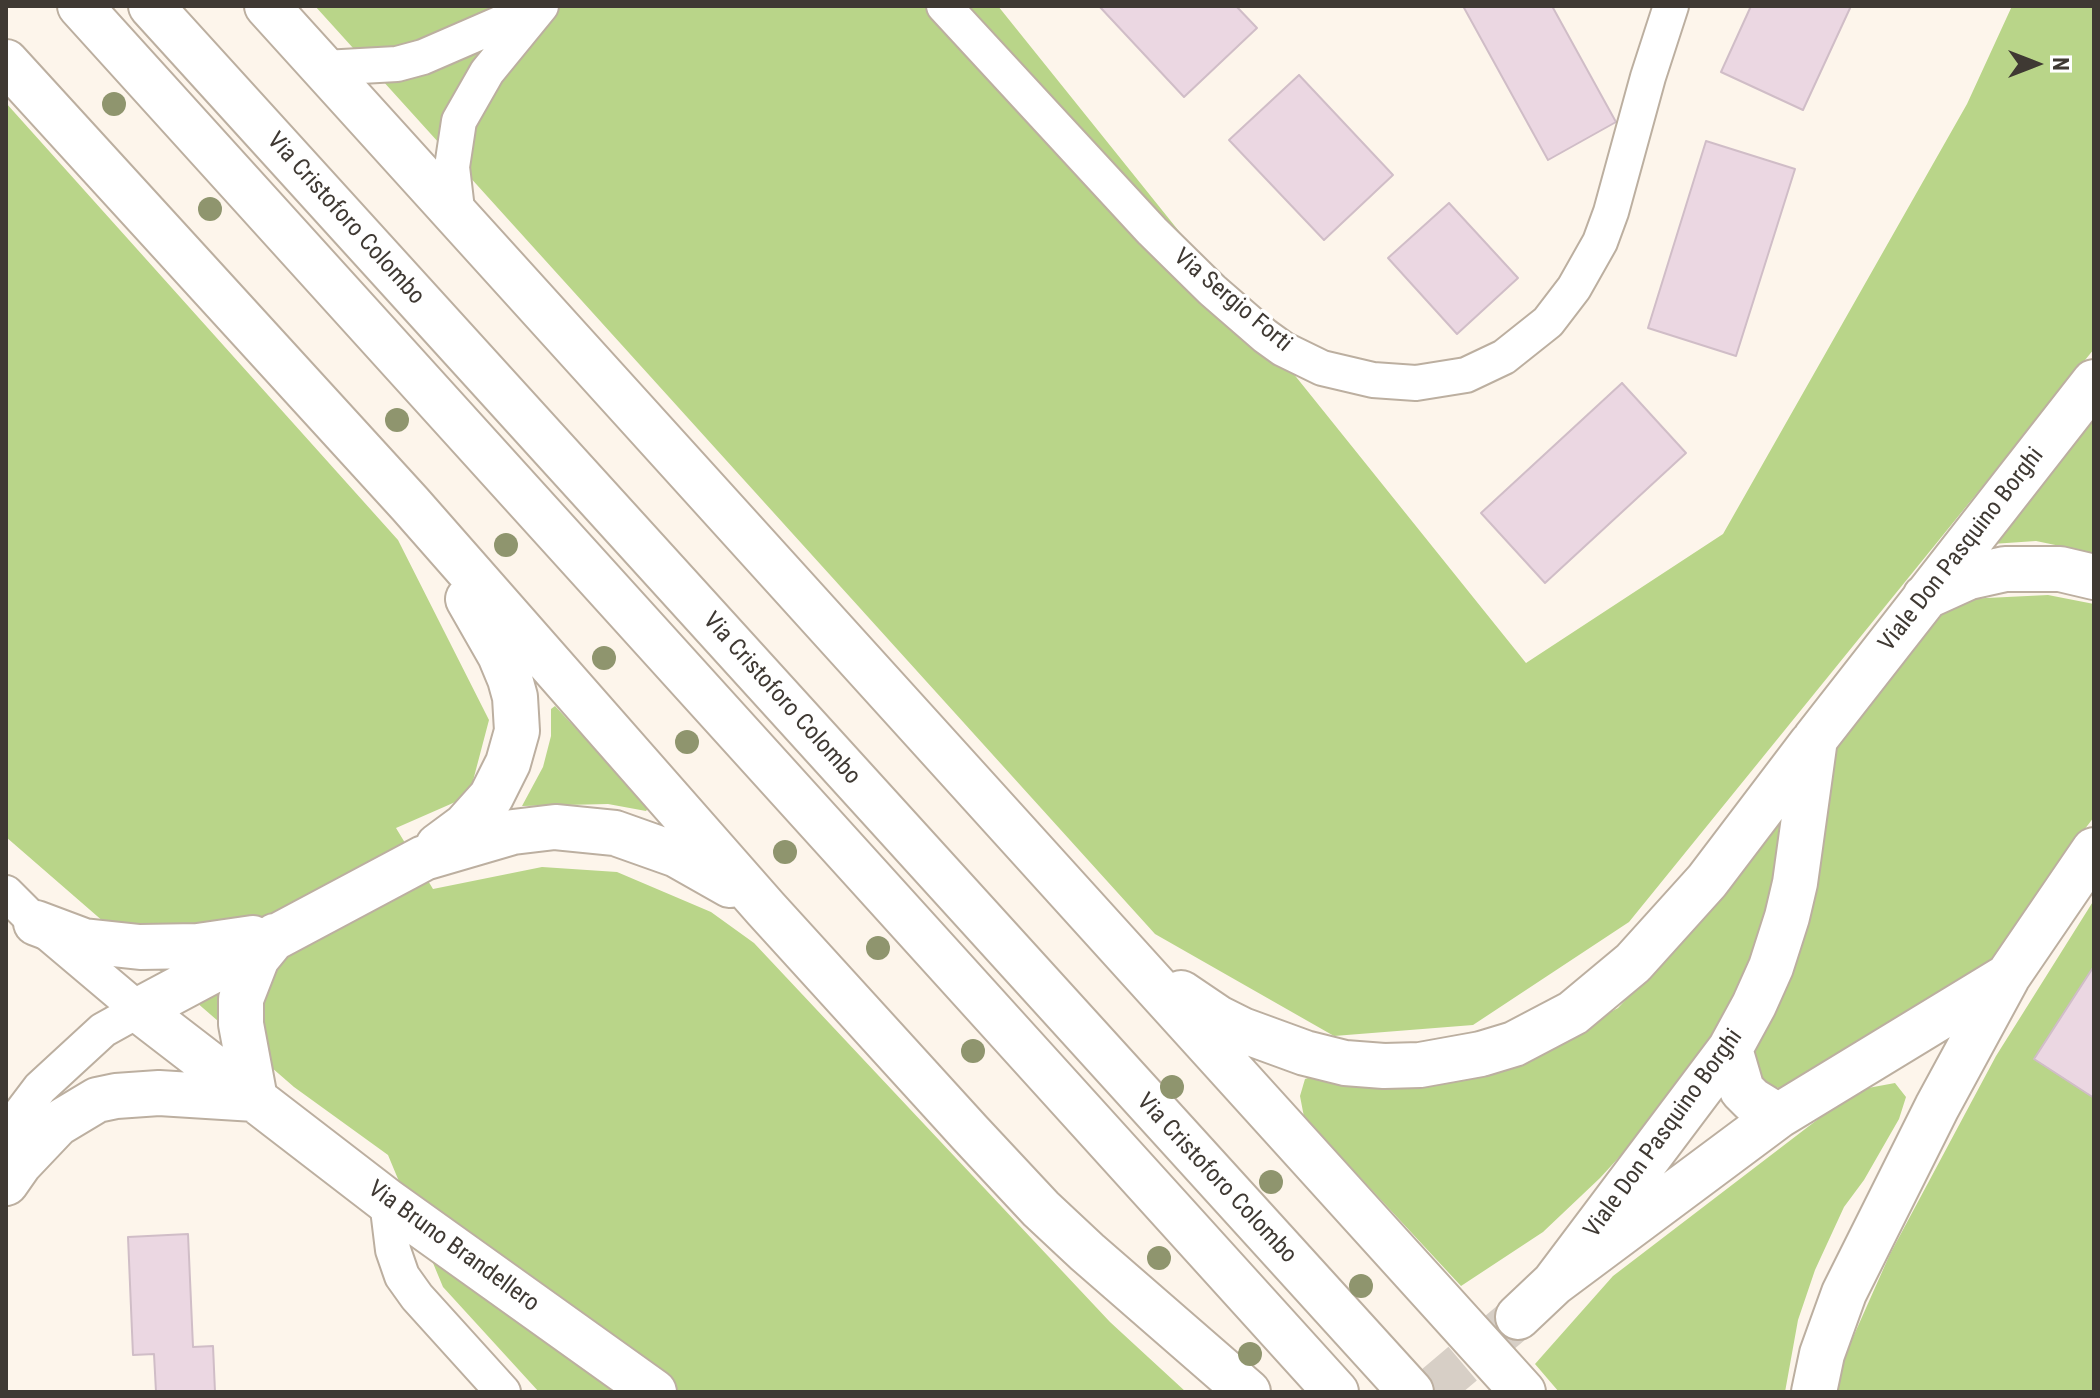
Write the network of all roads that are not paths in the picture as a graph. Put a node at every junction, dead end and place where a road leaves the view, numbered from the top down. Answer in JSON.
{"nodes":[{"id":1,"x":80,"y":6,"type":"edge"},
{"id":2,"x":151,"y":6,"type":"edge"},
{"id":3,"x":267,"y":6,"type":"edge"},
{"id":4,"x":540,"y":6,"type":"edge"},
{"id":5,"x":944,"y":6,"type":"edge"},
{"id":6,"x":1671,"y":6,"type":"edge"},
{"id":7,"x":6,"y":62,"type":"edge"},
{"id":8,"x":324,"y":68,"type":"junction"},
{"id":9,"x":458,"y":218,"type":"junction"},
{"id":10,"x":2094,"y":382,"type":"edge"},
{"id":11,"x":410,"y":504,"type":"junction"},
{"id":12,"x":2094,"y":577,"type":"edge"},
{"id":13,"x":1923,"y":598,"type":"junction"},
{"id":14,"x":1815,"y":739,"type":"junction"},
{"id":15,"x":2094,"y":850,"type":"edge"},
{"id":16,"x":424,"y":858,"type":"junction"},
{"id":17,"x":21,"y":908,"type":"edge"},
{"id":18,"x":766,"y":909,"type":"junction"},
{"id":19,"x":275,"y":935,"type":"junction"},
{"id":20,"x":1134,"y":962,"type":"junction"},
{"id":21,"x":2008,"y":976,"type":"junction"},
{"id":22,"x":139,"y":1010,"type":"junction"},
{"id":23,"x":1730,"y":1049,"type":"junction"},
{"id":24,"x":255,"y":1099,"type":"junction"},
{"id":25,"x":1778,"y":1116,"type":"junction"},
{"id":26,"x":6,"y":1155,"type":"edge"},
{"id":27,"x":6,"y":1183,"type":"edge"},
{"id":28,"x":387,"y":1201,"type":"junction"},
{"id":29,"x":1554,"y":1283,"type":"junction"},
{"id":30,"x":1518,"y":1317,"type":"tunnel mouth"},
{"id":31,"x":503,"y":1392,"type":"edge"},
{"id":32,"x":654,"y":1392,"type":"edge"},
{"id":33,"x":1248,"y":1392,"type":"edge"},
{"id":34,"x":1336,"y":1392,"type":"edge"},
{"id":35,"x":1411,"y":1392,"type":"edge"},
{"id":36,"x":1523,"y":1392,"type":"edge"},
{"id":37,"x":1814,"y":1392,"type":"edge"}],
"edges":[{"from":1,"to":34,"type":"main road"},
{"from":2,"to":35,"type":"main road","name":"Via Cristoforo Colombo"},
{"from":3,"to":8,"type":"main road"},
{"from":4,"to":8,"type":"street"},
{"from":4,"to":9,"type":"street"},
{"from":5,"to":6,"type":"street","name":"Via Sergio Forti"},
{"from":7,"to":11,"type":"main road"},
{"from":8,"to":9,"type":"main road"},
{"from":9,"to":20,"type":"main road"},
{"from":10,"to":13,"type":"main road","name":"Viale Don Pasquino Borghi"},
{"from":11,"to":16,"type":"main road"},
{"from":11,"to":18,"type":"main road"},
{"from":12,"to":13,"type":"main road"},
{"from":13,"to":14,"type":"main road","name":"Viale Don Pasquino Borghi"},
{"from":14,"to":20,"type":"main road"},
{"from":14,"to":23,"type":"main road","name":"Viale Don Pasquino Borghi"},
{"from":15,"to":21,"type":"main road","name":"Viale Don Pasquino Borghi"},
{"from":16,"to":18,"type":"main road"},
{"from":16,"to":19,"type":"main road"},
{"from":17,"to":19,"type":"main road"},
{"from":17,"to":22,"type":"street"},
{"from":18,"to":33,"type":"main road"},
{"from":19,"to":22,"type":"main road"},
{"from":19,"to":24,"type":"main road"},
{"from":20,"to":36,"type":"main road"},
{"from":21,"to":25,"type":"main road","name":"Viale Don Pasquino Borghi"},
{"from":21,"to":37,"type":"main road"},
{"from":22,"to":24,"type":"main road","name":"Via Bruno Brandellero"},
{"from":22,"to":26,"type":"street"},
{"from":23,"to":25,"type":"main road"},
{"from":23,"to":29,"type":"main road","name":"Viale Don Pasquino Borghi"},
{"from":24,"to":27,"type":"main road"},
{"from":24,"to":28,"type":"main road","name":"Via Bruno Brandellero"},
{"from":25,"to":29,"type":"main road","name":"Viale Don Pasquino Borghi"},
{"from":28,"to":31,"type":"street"},
{"from":28,"to":32,"type":"main road","name":"Via Bruno Brandellero"},
{"from":29,"to":30,"type":"main road"}]}
